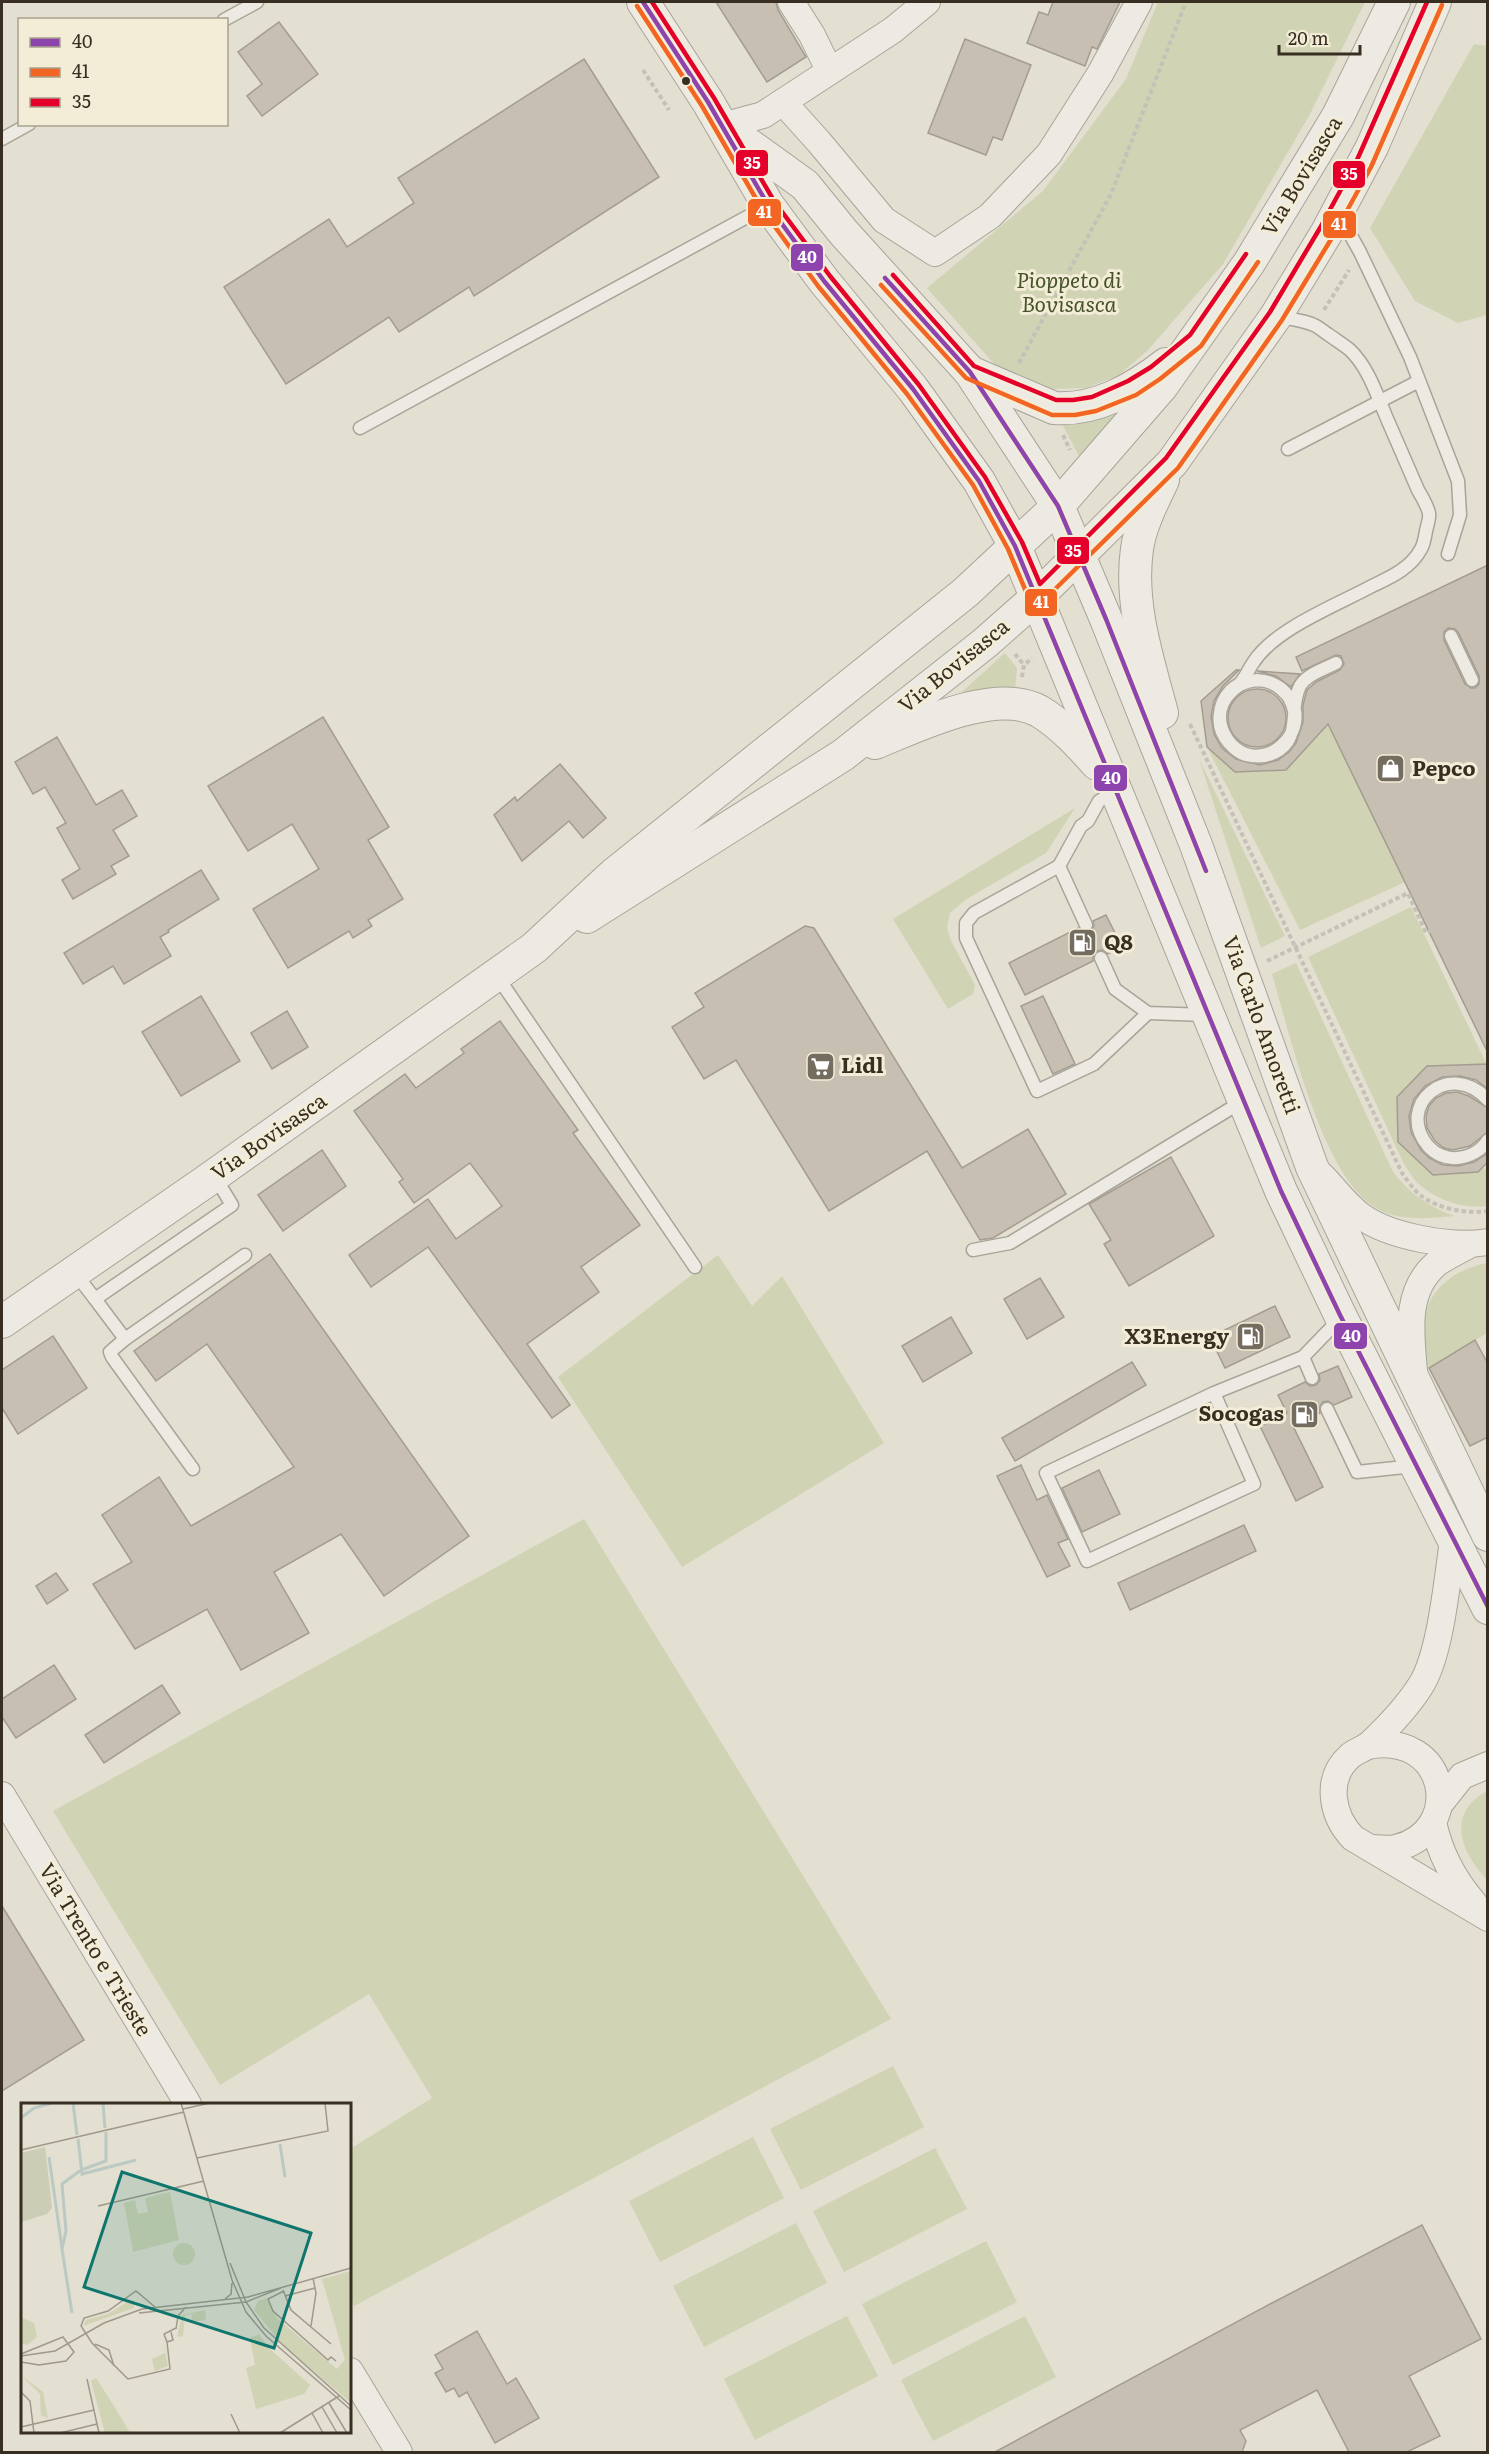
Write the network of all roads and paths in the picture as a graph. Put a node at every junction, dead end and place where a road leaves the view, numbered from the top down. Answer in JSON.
{"nodes":[{"id":1,"x":257,"y":2,"type":"edge"},
{"id":2,"x":643,"y":2,"type":"edge"},
{"id":3,"x":791,"y":2,"type":"edge"},
{"id":4,"x":927,"y":2,"type":"edge"},
{"id":5,"x":1139,"y":2,"type":"edge"},
{"id":6,"x":1186,"y":2,"type":"edge"},
{"id":7,"x":1394,"y":2,"type":"edge"},
{"id":8,"x":1435,"y":2,"type":"edge"},
{"id":9,"x":228,"y":18,"type":"edge"},
{"id":10,"x":643,"y":70,"type":"dead end"},
{"id":11,"x":829,"y":70,"type":"junction"},
{"id":12,"x":783,"y":102,"type":"junction"},
{"id":13,"x":669,"y":110,"type":"dead end"},
{"id":14,"x":25,"y":126,"type":"edge"},
{"id":15,"x":722,"y":126,"type":"junction"},
{"id":16,"x":2,"y":139,"type":"edge"},
{"id":17,"x":768,"y":205,"type":"junction"},
{"id":18,"x":1337,"y":213,"type":"junction"},
{"id":19,"x":1352,"y":265,"type":"dead end"},
{"id":20,"x":1322,"y":313,"type":"dead end"},
{"id":21,"x":1276,"y":316,"type":"junction"},
{"id":22,"x":1196,"y":340,"type":"junction"},
{"id":23,"x":1015,"y":371,"type":"dead end"},
{"id":24,"x":970,"y":372,"type":"junction"},
{"id":25,"x":1419,"y":381,"type":"junction"},
{"id":26,"x":1379,"y":402,"type":"junction"},
{"id":27,"x":360,"y":428,"type":"dead end"},
{"id":28,"x":1288,"y":449,"type":"dead end"},
{"id":29,"x":1172,"y":463,"type":"junction"},
{"id":30,"x":1058,"y":506,"type":"junction"},
{"id":31,"x":1015,"y":546,"type":"junction"},
{"id":32,"x":1448,"y":554,"type":"dead end"},
{"id":33,"x":1079,"y":556,"type":"junction"},
{"id":34,"x":1037,"y":597,"type":"junction"},
{"id":35,"x":1451,"y":636,"type":"dead end"},
{"id":36,"x":1336,"y":663,"type":"dead end"},
{"id":37,"x":1472,"y":680,"type":"dead end"},
{"id":38,"x":1240,"y":684,"type":"junction"},
{"id":39,"x":1478,"y":700,"type":"dead end"},
{"id":40,"x":1463,"y":707,"type":"dead end"},
{"id":41,"x":1295,"y":713,"type":"junction"},
{"id":42,"x":1187,"y":717,"type":"dead end"},
{"id":43,"x":1488,"y":719,"type":"edge"},
{"id":44,"x":1488,"y":738,"type":"edge"},
{"id":45,"x":1480,"y":742,"type":"junction"},
{"id":46,"x":843,"y":755,"type":"junction"},
{"id":47,"x":1488,"y":775,"type":"edge"},
{"id":48,"x":1115,"y":787,"type":"junction"},
{"id":49,"x":1196,"y":844,"type":"junction"},
{"id":50,"x":1059,"y":866,"type":"junction"},
{"id":51,"x":1488,"y":903,"type":"edge"},
{"id":52,"x":1086,"y":925,"type":"dead end"},
{"id":53,"x":1296,"y":947,"type":"junction"},
{"id":54,"x":534,"y":948,"type":"junction"},
{"id":55,"x":1101,"y":958,"type":"dead end"},
{"id":56,"x":1258,"y":965,"type":"dead end"},
{"id":57,"x":497,"y":976,"type":"junction"},
{"id":58,"x":1148,"y":1013,"type":"junction"},
{"id":59,"x":1209,"y":1015,"type":"junction"},
{"id":60,"x":1463,"y":1083,"type":"junction"},
{"id":61,"x":1488,"y":1083,"type":"edge"},
{"id":62,"x":1488,"y":1100,"type":"edge"},
{"id":63,"x":1244,"y":1101,"type":"junction"},
{"id":64,"x":1488,"y":1140,"type":"edge"},
{"id":65,"x":1471,"y":1156,"type":"edge"},
{"id":66,"x":1312,"y":1167,"type":"junction"},
{"id":67,"x":214,"y":1176,"type":"junction"},
{"id":68,"x":1488,"y":1211,"type":"edge"},
{"id":69,"x":1478,"y":1244,"type":"edge"},
{"id":70,"x":974,"y":1250,"type":"dead end"},
{"id":71,"x":245,"y":1255,"type":"dead end"},
{"id":72,"x":695,"y":1267,"type":"dead end"},
{"id":73,"x":75,"y":1272,"type":"junction"},
{"id":74,"x":95,"y":1299,"type":"junction"},
{"id":75,"x":1340,"y":1315,"type":"junction"},
{"id":76,"x":2,"y":1322,"type":"edge"},
{"id":77,"x":125,"y":1339,"type":"junction"},
{"id":78,"x":1303,"y":1357,"type":"junction"},
{"id":79,"x":1312,"y":1378,"type":"dead end"},
{"id":80,"x":1415,"y":1383,"type":"junction"},
{"id":81,"x":1215,"y":1393,"type":"junction"},
{"id":82,"x":1327,"y":1409,"type":"dead end"},
{"id":83,"x":1415,"y":1466,"type":"junction"},
{"id":84,"x":193,"y":1468,"type":"dead end"},
{"id":85,"x":1488,"y":1535,"type":"edge"},
{"id":86,"x":1454,"y":1541,"type":"junction"},
{"id":87,"x":1488,"y":1608,"type":"edge"},
{"id":88,"x":1367,"y":1746,"type":"junction"},
{"id":89,"x":1488,"y":1765,"type":"edge"},
{"id":90,"x":2,"y":1795,"type":"edge"},
{"id":91,"x":1436,"y":1813,"type":"junction"},
{"id":92,"x":1373,"y":1848,"type":"junction"},
{"id":93,"x":1487,"y":1917,"type":"edge"},
{"id":94,"x":187,"y":2103,"type":"edge"},
{"id":95,"x":351,"y":2373,"type":"edge"},
{"id":96,"x":399,"y":2452,"type":"edge"}],
"edges":[{"from":1,"to":9,"type":"lane"},
{"from":2,"to":15,"type":"street","name":"Via Carlo Amoretti"},
{"from":3,"to":11,"type":"street"},
{"from":4,"to":11,"type":"street"},
{"from":5,"to":12,"type":"street"},
{"from":6,"to":23,"type":"path"},
{"from":7,"to":22,"type":"street","name":"Via Bovisasca"},
{"from":8,"to":18,"type":"street","name":"Via Bovisasca"},
{"from":10,"to":13,"type":"path"},
{"from":11,"to":12,"type":"street"},
{"from":12,"to":15,"type":"street"},
{"from":14,"to":16,"type":"lane"},
{"from":15,"to":17,"type":"street","name":"Via Carlo Amoretti"},
{"from":15,"to":24,"type":"street","name":"Via Carlo Amoretti"},
{"from":17,"to":27,"type":"lane"},
{"from":17,"to":31,"type":"street","name":"Via Carlo Amoretti"},
{"from":18,"to":21,"type":"street","name":"Via Bovisasca"},
{"from":18,"to":25,"type":"lane"},
{"from":19,"to":20,"type":"path"},
{"from":21,"to":26,"type":"lane"},
{"from":21,"to":29,"type":"street","name":"Via Bovisasca"},
{"from":22,"to":24,"type":"street"},
{"from":22,"to":30,"type":"street","name":"Via Bovisasca"},
{"from":24,"to":30,"type":"street","name":"Via Carlo Amoretti"},
{"from":25,"to":26,"type":"lane"},
{"from":25,"to":32,"type":"lane"},
{"from":26,"to":28,"type":"lane"},
{"from":26,"to":38,"type":"lane"},
{"from":29,"to":33,"type":"street","name":"Via Bovisasca"},
{"from":29,"to":49,"type":"street"},
{"from":30,"to":31,"type":"street","name":"Via Bovisasca"},
{"from":30,"to":33,"type":"street","name":"Via Carlo Amoretti"},
{"from":31,"to":34,"type":"street","name":"Via Carlo Amoretti"},
{"from":31,"to":54,"type":"street","name":"Via Bovisasca"},
{"from":33,"to":34,"type":"street","name":"Via Bovisasca"},
{"from":33,"to":49,"type":"street","name":"Via Carlo Amoretti"},
{"from":34,"to":46,"type":"street","name":"Via Bovisasca"},
{"from":34,"to":48,"type":"street","name":"Via Carlo Amoretti"},
{"from":35,"to":37,"type":"lane"},
{"from":36,"to":41,"type":"lane"},
{"from":38,"to":41,"type":"lane"},
{"from":38,"to":41,"type":"lane"},
{"from":39,"to":43,"type":"path"},
{"from":40,"to":45,"type":"path"},
{"from":42,"to":53,"type":"path"},
{"from":44,"to":45,"type":"path"},
{"from":45,"to":47,"type":"path"},
{"from":46,"to":48,"type":"street"},
{"from":46,"to":54,"type":"street","name":"Via Bovisasca"},
{"from":48,"to":50,"type":"lane"},
{"from":48,"to":59,"type":"street","name":"Via Carlo Amoretti"},
{"from":49,"to":66,"type":"street","name":"Via Carlo Amoretti"},
{"from":50,"to":52,"type":"lane"},
{"from":50,"to":58,"type":"lane"},
{"from":51,"to":53,"type":"path"},
{"from":53,"to":56,"type":"path"},
{"from":53,"to":68,"type":"path"},
{"from":54,"to":57,"type":"street","name":"Via Bovisasca"},
{"from":55,"to":58,"type":"lane"},
{"from":57,"to":67,"type":"street","name":"Via Bovisasca"},
{"from":57,"to":72,"type":"lane"},
{"from":58,"to":59,"type":"lane"},
{"from":59,"to":63,"type":"street","name":"Via Carlo Amoretti"},
{"from":60,"to":61,"type":"lane"},
{"from":60,"to":62,"type":"lane"},
{"from":60,"to":65,"type":"lane"},
{"from":63,"to":70,"type":"lane"},
{"from":63,"to":75,"type":"street","name":"Via Carlo Amoretti"},
{"from":64,"to":65,"type":"lane"},
{"from":66,"to":69,"type":"street"},
{"from":66,"to":80,"type":"street","name":"Via Carlo Amoretti"},
{"from":67,"to":73,"type":"street","name":"Via Bovisasca"},
{"from":67,"to":74,"type":"lane"},
{"from":69,"to":80,"type":"street"},
{"from":71,"to":77,"type":"lane"},
{"from":73,"to":74,"type":"lane"},
{"from":73,"to":76,"type":"street","name":"Via Bovisasca"},
{"from":74,"to":77,"type":"lane"},
{"from":75,"to":78,"type":"lane"},
{"from":75,"to":83,"type":"street","name":"Via Carlo Amoretti"},
{"from":77,"to":84,"type":"lane"},
{"from":78,"to":79,"type":"lane"},
{"from":78,"to":81,"type":"lane"},
{"from":80,"to":85,"type":"street","name":"Via Carlo Amoretti"},
{"from":81,"to":81,"type":"lane"},
{"from":82,"to":83,"type":"lane"},
{"from":83,"to":86,"type":"street","name":"Via Carlo Amoretti"},
{"from":86,"to":87,"type":"street","name":"Via Carlo Amoretti"},
{"from":86,"to":88,"type":"street"},
{"from":88,"to":91,"type":"street"},
{"from":88,"to":92,"type":"street"},
{"from":89,"to":91,"type":"street"},
{"from":90,"to":94,"type":"street","name":"Via Trento e Trieste"},
{"from":91,"to":92,"type":"street"},
{"from":91,"to":93,"type":"street"},
{"from":92,"to":93,"type":"street"},
{"from":95,"to":96,"type":"street"}]}
